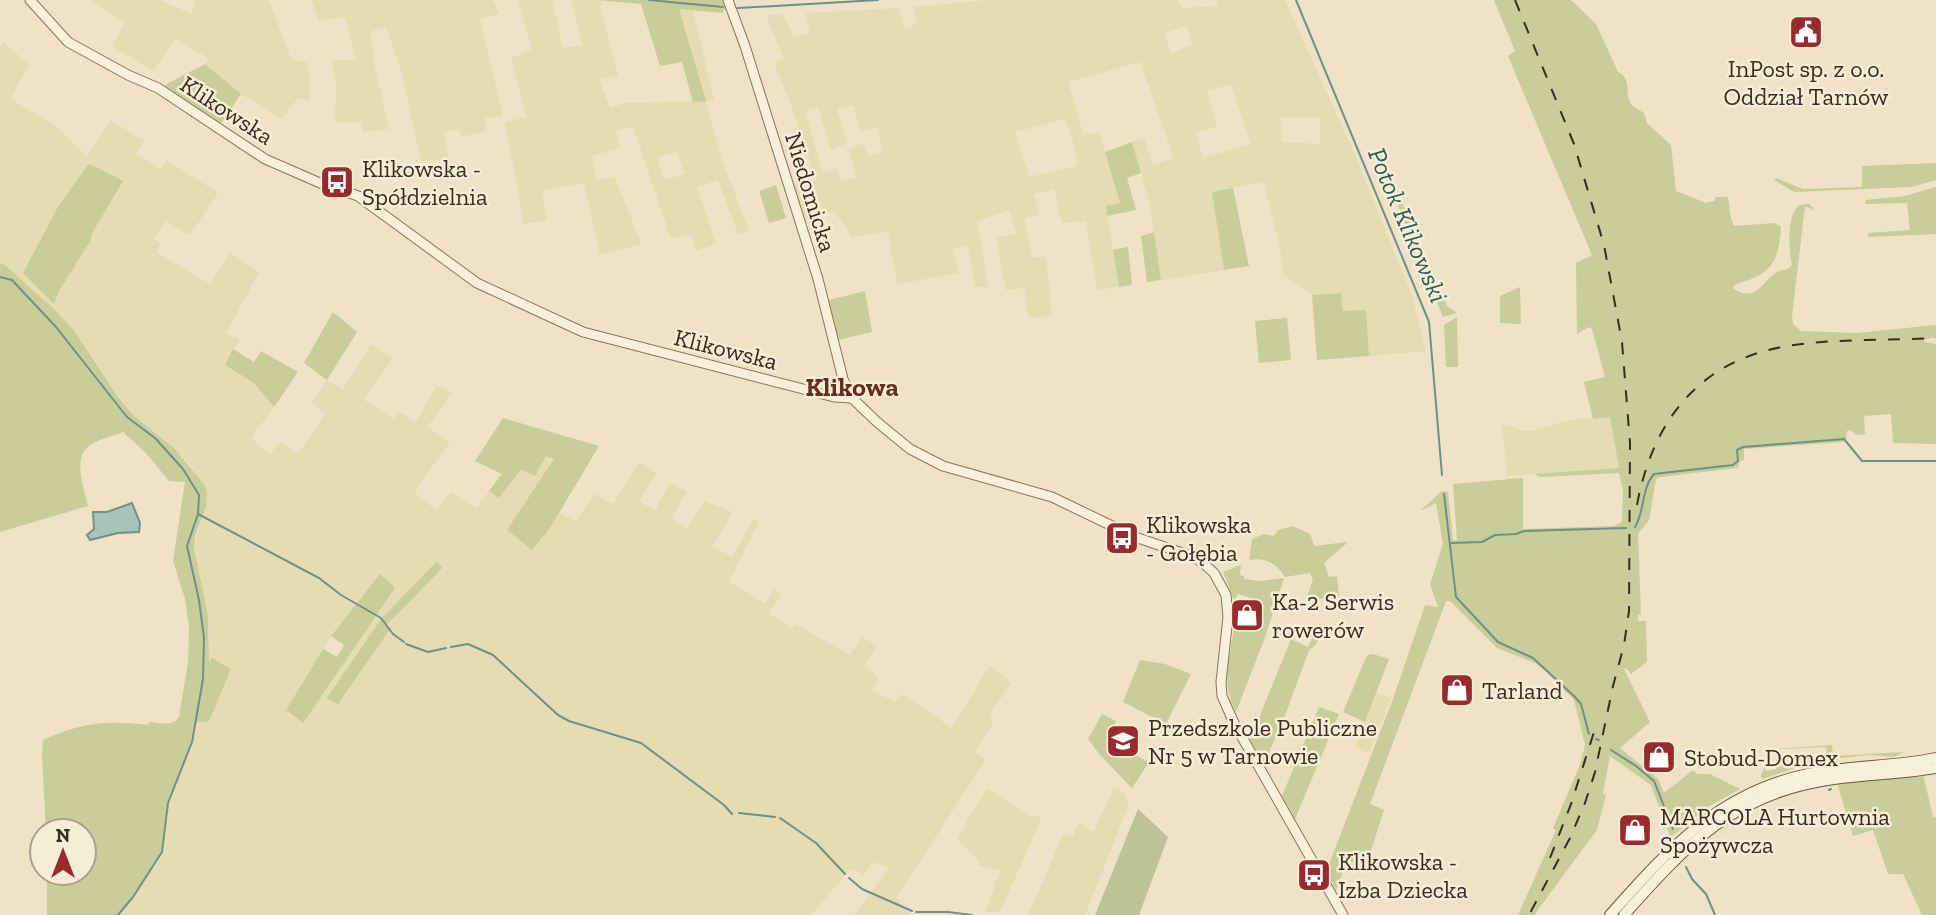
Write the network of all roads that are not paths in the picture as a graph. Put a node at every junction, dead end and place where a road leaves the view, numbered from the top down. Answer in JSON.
{"nodes":[{"id":1,"x":30,"y":0,"type":"edge"},
{"id":2,"x":728,"y":0,"type":"edge"},
{"id":3,"x":852,"y":398,"type":"junction"},
{"id":4,"x":1936,"y":758,"type":"edge"},
{"id":5,"x":1936,"y":768,"type":"edge"},
{"id":6,"x":1343,"y":915,"type":"edge"},
{"id":7,"x":1610,"y":915,"type":"edge"},
{"id":8,"x":1624,"y":915,"type":"edge"}],
"edges":[{"from":1,"to":3,"type":"street","name":"Klikowska"},
{"from":2,"to":3,"type":"street","name":"Niedomicka"},
{"from":3,"to":6,"type":"street"},
{"from":4,"to":7,"type":"main road"},
{"from":5,"to":8,"type":"main road"}]}
